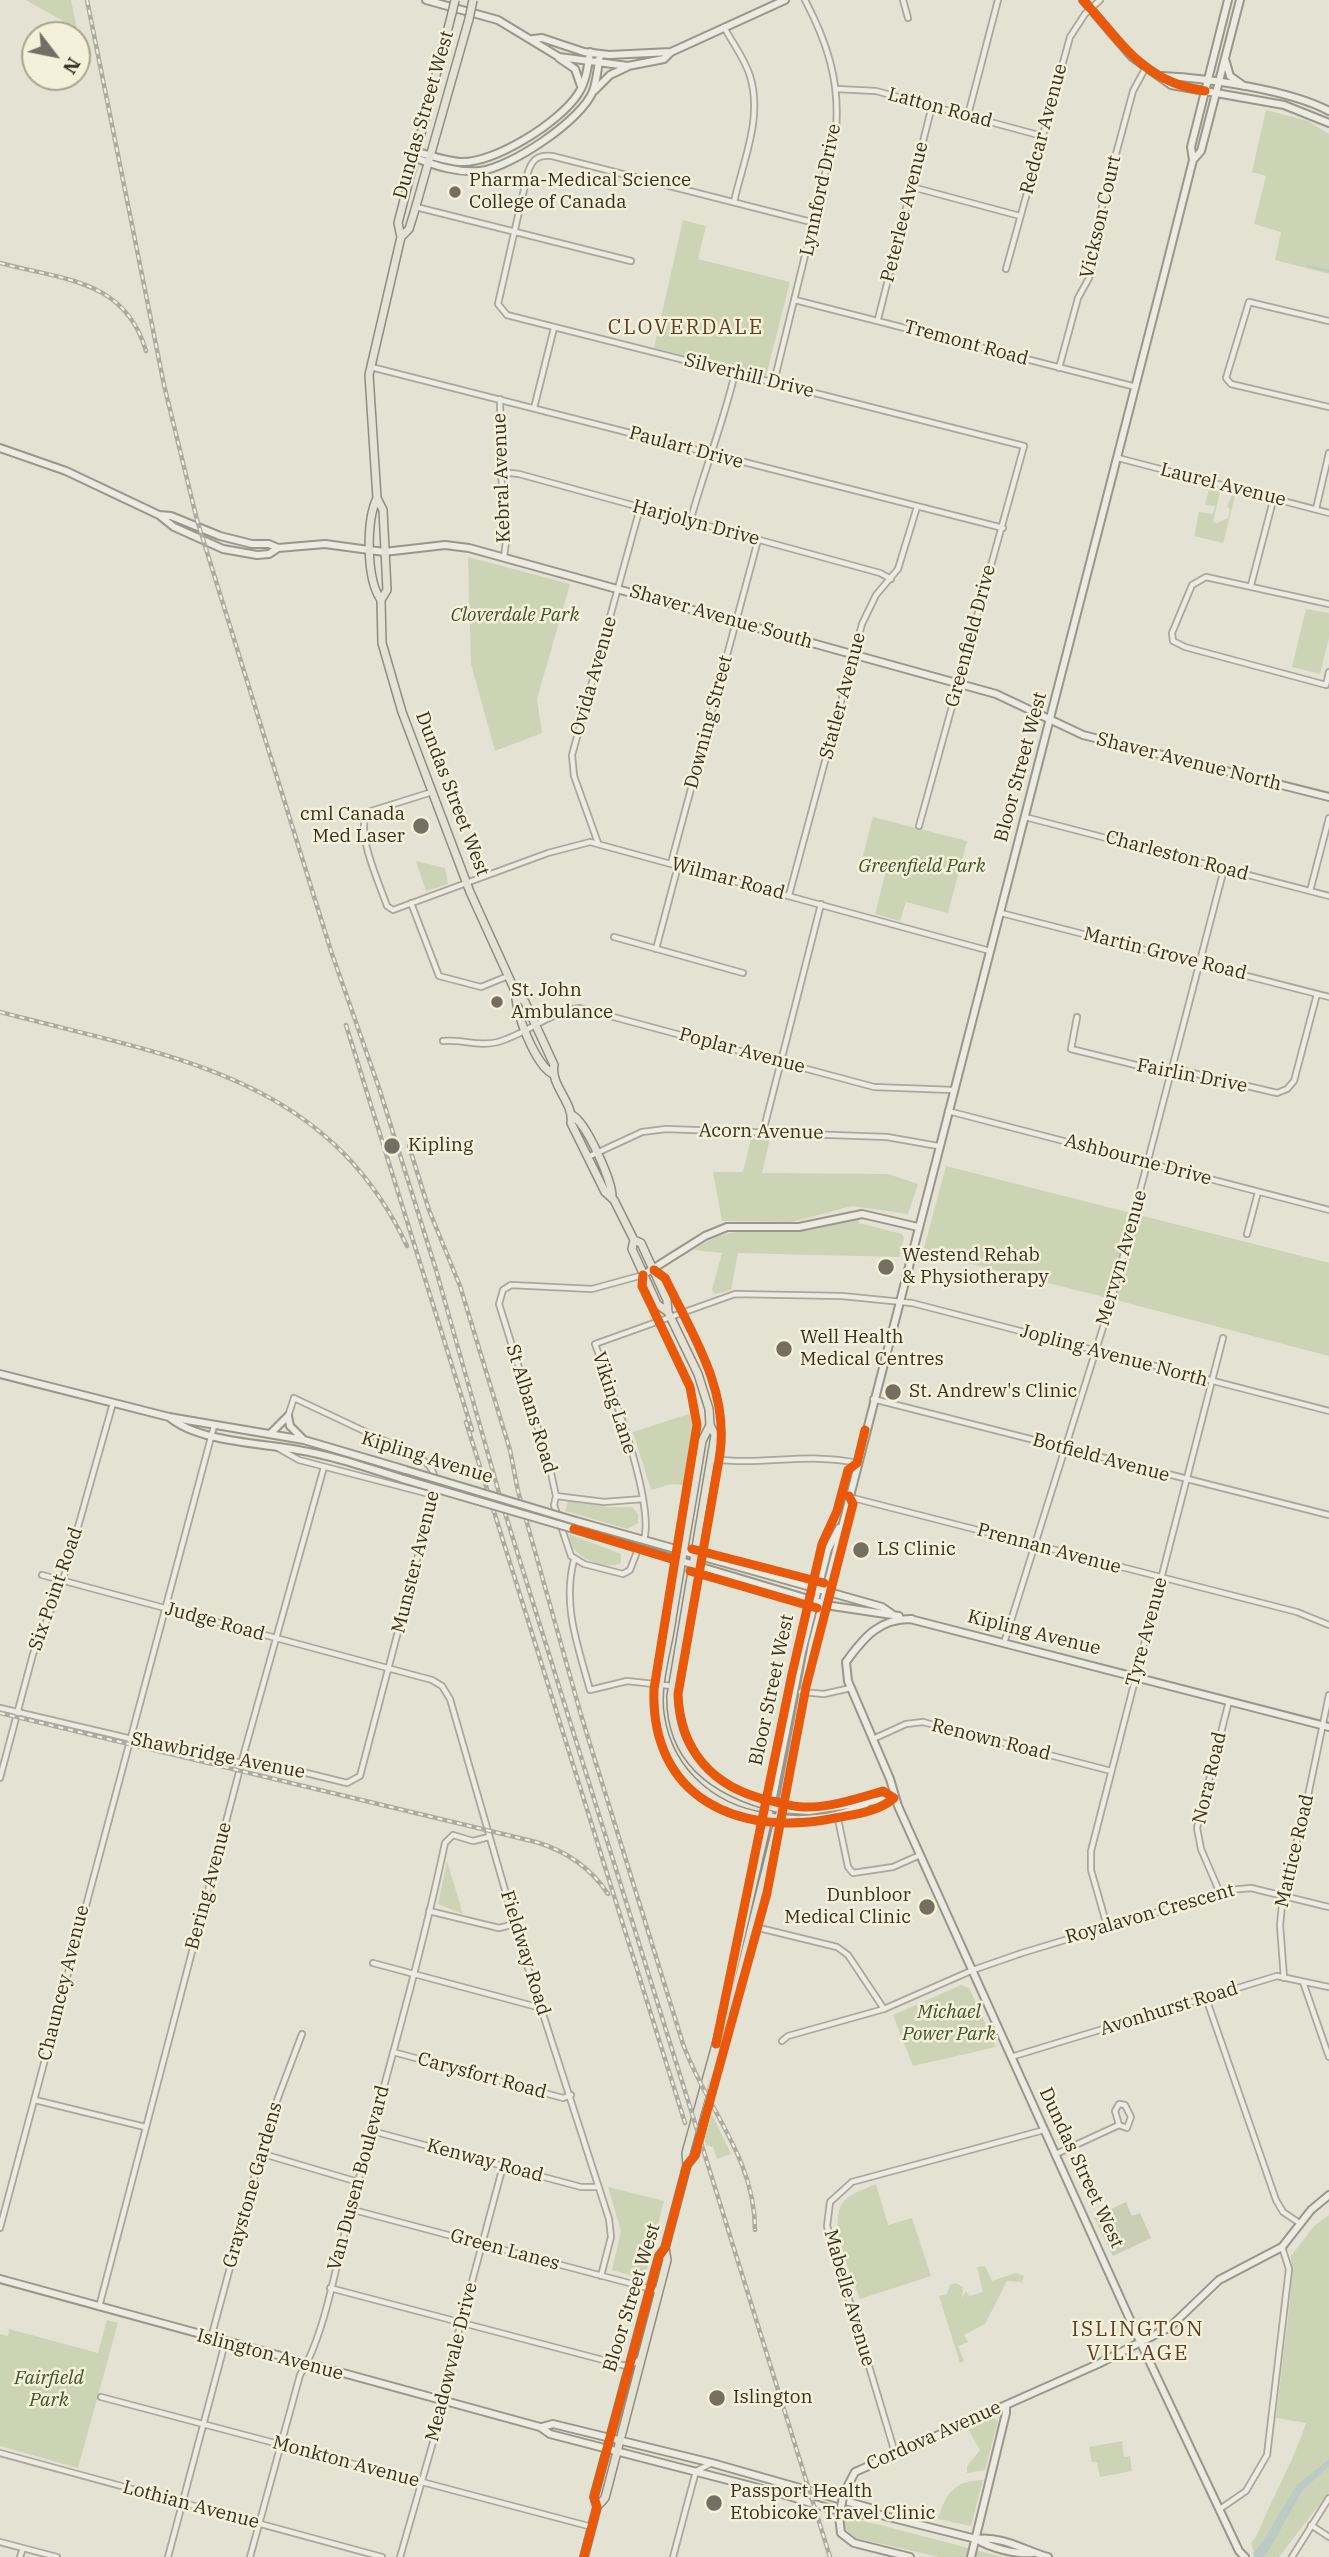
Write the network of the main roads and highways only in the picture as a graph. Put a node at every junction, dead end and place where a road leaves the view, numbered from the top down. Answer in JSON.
{"nodes":[{"id":1,"x":428,"y":0,"type":"edge"},
{"id":2,"x":455,"y":0,"type":"edge"},
{"id":3,"x":473,"y":0,"type":"edge"},
{"id":4,"x":785,"y":0,"type":"edge"},
{"id":5,"x":1083,"y":0,"type":"edge"},
{"id":6,"x":1228,"y":0,"type":"edge"},
{"id":7,"x":1240,"y":0,"type":"edge"},
{"id":8,"x":533,"y":39,"type":"junction"},
{"id":9,"x":590,"y":52,"type":"junction"},
{"id":10,"x":671,"y":52,"type":"junction"},
{"id":11,"x":600,"y":54,"type":"junction"},
{"id":12,"x":559,"y":57,"type":"junction"},
{"id":13,"x":1224,"y":57,"type":"junction"},
{"id":14,"x":589,"y":63,"type":"junction"},
{"id":15,"x":598,"y":65,"type":"junction"},
{"id":16,"x":628,"y":66,"type":"junction"},
{"id":17,"x":1162,"y":76,"type":"junction"},
{"id":18,"x":1208,"y":82,"type":"junction"},
{"id":19,"x":1218,"y":83,"type":"junction"},
{"id":20,"x":581,"y":88,"type":"junction"},
{"id":21,"x":1249,"y":88,"type":"junction"},
{"id":22,"x":1205,"y":91,"type":"junction"},
{"id":23,"x":1262,"y":91,"type":"junction"},
{"id":24,"x":593,"y":92,"type":"junction"},
{"id":25,"x":1216,"y":93,"type":"junction"},
{"id":26,"x":1259,"y":100,"type":"junction"},
{"id":27,"x":1329,"y":111,"type":"edge"},
{"id":28,"x":1329,"y":123,"type":"edge"},
{"id":29,"x":417,"y":155,"type":"junction"},
{"id":30,"x":429,"y":159,"type":"junction"},
{"id":31,"x":1194,"y":160,"type":"junction"},
{"id":32,"x":401,"y":237,"type":"junction"},
{"id":33,"x":0,"y":448,"type":"edge"},
{"id":34,"x":377,"y":498,"type":"junction"},
{"id":35,"x":159,"y":515,"type":"junction"},
{"id":36,"x":278,"y":548,"type":"junction"},
{"id":37,"x":370,"y":552,"type":"junction"},
{"id":38,"x":384,"y":552,"type":"junction"},
{"id":39,"x":381,"y":600,"type":"junction"},
{"id":40,"x":1051,"y":719,"type":"junction"},
{"id":41,"x":1329,"y":797,"type":"edge"},
{"id":42,"x":516,"y":993,"type":"junction"},
{"id":43,"x":553,"y":1074,"type":"junction"},
{"id":44,"x":572,"y":1115,"type":"junction"},
{"id":45,"x":612,"y":1198,"type":"junction"},
{"id":46,"x":918,"y":1227,"type":"junction"},
{"id":47,"x":634,"y":1240,"type":"junction"},
{"id":48,"x":654,"y":1270,"type":"junction"},
{"id":49,"x":643,"y":1275,"type":"junction"},
{"id":50,"x":669,"y":1315,"type":"junction"},
{"id":51,"x":0,"y":1374,"type":"edge"},
{"id":52,"x":169,"y":1417,"type":"junction"},
{"id":53,"x":710,"y":1425,"type":"junction"},
{"id":54,"x":269,"y":1435,"type":"junction"},
{"id":55,"x":304,"y":1440,"type":"junction"},
{"id":56,"x":842,"y":1523,"type":"junction"},
{"id":57,"x":575,"y":1525,"type":"junction"},
{"id":58,"x":683,"y":1552,"type":"junction"},
{"id":59,"x":695,"y":1556,"type":"junction"},
{"id":60,"x":682,"y":1562,"type":"junction"},
{"id":61,"x":694,"y":1566,"type":"junction"},
{"id":62,"x":818,"y":1589,"type":"junction"},
{"id":63,"x":826,"y":1592,"type":"junction"},
{"id":64,"x":815,"y":1601,"type":"junction"},
{"id":65,"x":823,"y":1604,"type":"junction"},
{"id":66,"x":893,"y":1615,"type":"junction"},
{"id":67,"x":912,"y":1619,"type":"junction"},
{"id":68,"x":1326,"y":1726,"type":"edge"},
{"id":69,"x":894,"y":1798,"type":"junction"},
{"id":70,"x":867,"y":1803,"type":"junction"},
{"id":71,"x":771,"y":1807,"type":"junction"},
{"id":72,"x":781,"y":1809,"type":"junction"},
{"id":73,"x":768,"y":1818,"type":"junction"},
{"id":74,"x":778,"y":1818,"type":"junction"},
{"id":75,"x":687,"y":2165,"type":"junction"},
{"id":76,"x":1329,"y":2194,"type":"edge"},
{"id":77,"x":665,"y":2248,"type":"junction"},
{"id":78,"x":0,"y":2279,"type":"edge"},
{"id":79,"x":1140,"y":2343,"type":"junction"},
{"id":80,"x":1006,"y":2404,"type":"junction"},
{"id":81,"x":542,"y":2427,"type":"junction"},
{"id":82,"x":609,"y":2439,"type":"junction"},
{"id":83,"x":620,"y":2441,"type":"junction"},
{"id":84,"x":607,"y":2449,"type":"junction"},
{"id":85,"x":617,"y":2452,"type":"junction"},
{"id":86,"x":665,"y":2452,"type":"junction"},
{"id":87,"x":662,"y":2464,"type":"junction"},
{"id":88,"x":597,"y":2507,"type":"junction"},
{"id":89,"x":877,"y":2514,"type":"junction"},
{"id":90,"x":976,"y":2539,"type":"junction"},
{"id":91,"x":1241,"y":2555,"type":"edge"},
{"id":92,"x":584,"y":2557,"type":"edge"},
{"id":93,"x":910,"y":2557,"type":"edge"},
{"id":94,"x":971,"y":2557,"type":"edge"},
{"id":95,"x":1048,"y":2557,"type":"edge"}],
"edges":[{"from":1,"to":8,"type":"main road"},
{"from":2,"to":29,"type":"main road","name":"Dundas Street West","bridge":true},
{"from":3,"to":30,"type":"main road","name":"Dundas Street West","bridge":true},
{"from":4,"to":10,"type":"main road"},
{"from":5,"to":17,"type":"main road"},
{"from":6,"to":18,"type":"main road","name":"Bloor Street West"},
{"from":7,"to":13,"type":"main road","name":"Bloor Street West"},
{"from":8,"to":9,"type":"main road"},
{"from":8,"to":12,"type":"main road"},
{"from":9,"to":11,"type":"main road"},
{"from":9,"to":14,"type":"main road"},
{"from":10,"to":11,"type":"main road"},
{"from":10,"to":16,"type":"main road"},
{"from":11,"to":15,"type":"main road"},
{"from":12,"to":14,"type":"main road"},
{"from":12,"to":20,"type":"main road"},
{"from":13,"to":19,"type":"main road","name":"Bloor Street West"},
{"from":13,"to":21,"type":"main road"},
{"from":14,"to":15,"type":"main road"},
{"from":14,"to":20,"type":"main road"},
{"from":15,"to":16,"type":"main road"},
{"from":15,"to":24,"type":"main road"},
{"from":16,"to":24,"type":"main road"},
{"from":17,"to":18,"type":"main road"},
{"from":17,"to":22,"type":"main road"},
{"from":18,"to":19,"type":"main road"},
{"from":18,"to":22,"type":"main road","name":"Bloor Street West"},
{"from":19,"to":21,"type":"main road"},
{"from":19,"to":25,"type":"main road","name":"Bloor Street West"},
{"from":20,"to":30,"type":"main road"},
{"from":21,"to":23,"type":"main road"},
{"from":22,"to":25,"type":"main road"},
{"from":22,"to":31,"type":"main road","name":"Bloor Street West"},
{"from":23,"to":26,"type":"main road"},
{"from":23,"to":27,"type":"main road"},
{"from":24,"to":30,"type":"main road"},
{"from":25,"to":26,"type":"main road"},
{"from":25,"to":31,"type":"main road","name":"Bloor Street West"},
{"from":26,"to":28,"type":"main road"},
{"from":29,"to":30,"type":"main road"},
{"from":29,"to":32,"type":"main road","name":"Dundas Street West"},
{"from":30,"to":32,"type":"main road","name":"Dundas Street West"},
{"from":31,"to":40,"type":"main road","name":"Bloor Street West"},
{"from":32,"to":34,"type":"main road","name":"Dundas Street West"},
{"from":33,"to":35,"type":"main road"},
{"from":34,"to":37,"type":"main road","name":"Dundas Street West"},
{"from":34,"to":38,"type":"main road","name":"Dundas Street West"},
{"from":35,"to":36,"type":"main road"},
{"from":35,"to":36,"type":"main road"},
{"from":36,"to":37,"type":"main road","name":"Shaver Avenue South"},
{"from":37,"to":38,"type":"main road","name":"Shaver Avenue South"},
{"from":37,"to":39,"type":"main road","name":"Dundas Street West"},
{"from":38,"to":39,"type":"main road","name":"Dundas Street West"},
{"from":38,"to":40,"type":"main road","name":"Shaver Avenue South"},
{"from":39,"to":42,"type":"main road","name":"Dundas Street West"},
{"from":40,"to":41,"type":"main road","name":"Shaver Avenue North"},
{"from":40,"to":46,"type":"main road","name":"Bloor Street West"},
{"from":42,"to":43,"type":"main road","name":"Dundas Street West"},
{"from":42,"to":43,"type":"main road","name":"Dundas Street West"},
{"from":43,"to":44,"type":"main road","name":"Dundas Street West"},
{"from":44,"to":45,"type":"main road","name":"Dundas Street West"},
{"from":44,"to":45,"type":"main road","name":"Dundas Street West"},
{"from":45,"to":47,"type":"main road","name":"Dundas Street West"},
{"from":46,"to":48,"type":"main road"},
{"from":46,"to":56,"type":"main road","name":"Bloor Street West"},
{"from":47,"to":48,"type":"main road","name":"Dundas Street West"},
{"from":47,"to":49,"type":"main road","name":"Dundas Street West"},
{"from":48,"to":49,"type":"main road"},
{"from":48,"to":50,"type":"main road","name":"Dundas Street West"},
{"from":49,"to":50,"type":"main road","name":"Dundas Street West"},
{"from":50,"to":53,"type":"main road","name":"Dundas Street West"},
{"from":51,"to":52,"type":"main road","name":"Kipling Avenue"},
{"from":52,"to":54,"type":"main road","name":"Kipling Avenue"},
{"from":52,"to":57,"type":"main road","name":"Kipling Avenue","bridge":true},
{"from":53,"to":58,"type":"main road","name":"Dundas Street West"},
{"from":53,"to":59,"type":"main road","name":"Dundas Street West"},
{"from":54,"to":55,"type":"main road","name":"Kipling Avenue"},
{"from":54,"to":55,"type":"main road"},
{"from":55,"to":57,"type":"main road","name":"Kipling Avenue","bridge":true},
{"from":56,"to":62,"type":"main road","name":"Bloor Street West"},
{"from":56,"to":63,"type":"main road","name":"Bloor Street West"},
{"from":57,"to":58,"type":"main road","name":"Kipling Avenue"},
{"from":57,"to":60,"type":"main road","name":"Kipling Avenue"},
{"from":58,"to":59,"type":"main road","name":"Kipling Avenue"},
{"from":58,"to":60,"type":"main road","name":"Dundas Street West"},
{"from":59,"to":61,"type":"main road","name":"Dundas Street West"},
{"from":59,"to":62,"type":"main road","name":"Kipling Avenue"},
{"from":60,"to":61,"type":"main road","name":"Kipling Avenue"},
{"from":60,"to":73,"type":"main road","name":"Dundas Street West"},
{"from":61,"to":64,"type":"main road","name":"Kipling Avenue"},
{"from":61,"to":71,"type":"main road","name":"Dundas Street West"},
{"from":62,"to":63,"type":"main road","name":"Kipling Avenue"},
{"from":62,"to":64,"type":"main road","name":"Bloor Street West"},
{"from":63,"to":65,"type":"main road","name":"Bloor Street West"},
{"from":63,"to":66,"type":"main road","name":"Kipling Avenue"},
{"from":64,"to":65,"type":"main road","name":"Kipling Avenue"},
{"from":64,"to":71,"type":"main road","name":"Bloor Street West"},
{"from":65,"to":66,"type":"main road","name":"Kipling Avenue"},
{"from":65,"to":72,"type":"main road","name":"Bloor Street West"},
{"from":66,"to":67,"type":"main road","name":"Kipling Avenue"},
{"from":67,"to":68,"type":"main road","name":"Kipling Avenue"},
{"from":67,"to":69,"type":"main road","name":"Dundas Street West"},
{"from":69,"to":70,"type":"main road","name":"Dundas Street West"},
{"from":69,"to":79,"type":"main road","name":"Dundas Street West"},
{"from":70,"to":72,"type":"main road","name":"Dundas Street West"},
{"from":70,"to":74,"type":"main road","name":"Dundas Street West"},
{"from":71,"to":72,"type":"main road","name":"Dundas Street West"},
{"from":71,"to":73,"type":"main road","name":"Bloor Street West"},
{"from":72,"to":74,"type":"main road","name":"Bloor Street West"},
{"from":73,"to":74,"type":"main road","name":"Dundas Street West"},
{"from":73,"to":75,"type":"main road","name":"Bloor Street West"},
{"from":74,"to":75,"type":"main road","name":"Bloor Street West"},
{"from":75,"to":77,"type":"main road","name":"Bloor Street West"},
{"from":76,"to":79,"type":"main road","name":"Cordova Avenue"},
{"from":77,"to":82,"type":"main road","name":"Bloor Street West"},
{"from":77,"to":83,"type":"main road","name":"Bloor Street West"},
{"from":78,"to":81,"type":"main road","name":"Islington Avenue"},
{"from":79,"to":80,"type":"main road","name":"Cordova Avenue"},
{"from":79,"to":91,"type":"main road","name":"Dundas Street West"},
{"from":80,"to":90,"type":"main road"},
{"from":80,"to":93,"type":"main road","name":"Cordova Avenue","bridge":true},
{"from":81,"to":82,"type":"main road","name":"Islington Avenue"},
{"from":81,"to":84,"type":"main road","name":"Islington Avenue"},
{"from":82,"to":83,"type":"main road","name":"Islington Avenue"},
{"from":82,"to":84,"type":"main road","name":"Bloor Street West"},
{"from":83,"to":85,"type":"main road","name":"Bloor Street West"},
{"from":83,"to":86,"type":"main road","name":"Islington Avenue"},
{"from":84,"to":85,"type":"main road","name":"Islington Avenue"},
{"from":84,"to":88,"type":"main road","name":"Bloor Street West"},
{"from":85,"to":87,"type":"main road","name":"Islington Avenue"},
{"from":85,"to":88,"type":"main road","name":"Bloor Street West"},
{"from":86,"to":87,"type":"main road"},
{"from":86,"to":89,"type":"main road","name":"Islington Avenue"},
{"from":87,"to":89,"type":"main road","name":"Islington Avenue"},
{"from":88,"to":92,"type":"main road","name":"Bloor Street West"},
{"from":89,"to":90,"type":"main road","name":"Islington Avenue"},
{"from":90,"to":94,"type":"main road"},
{"from":90,"to":95,"type":"main road","name":"Islington Avenue"}]}
